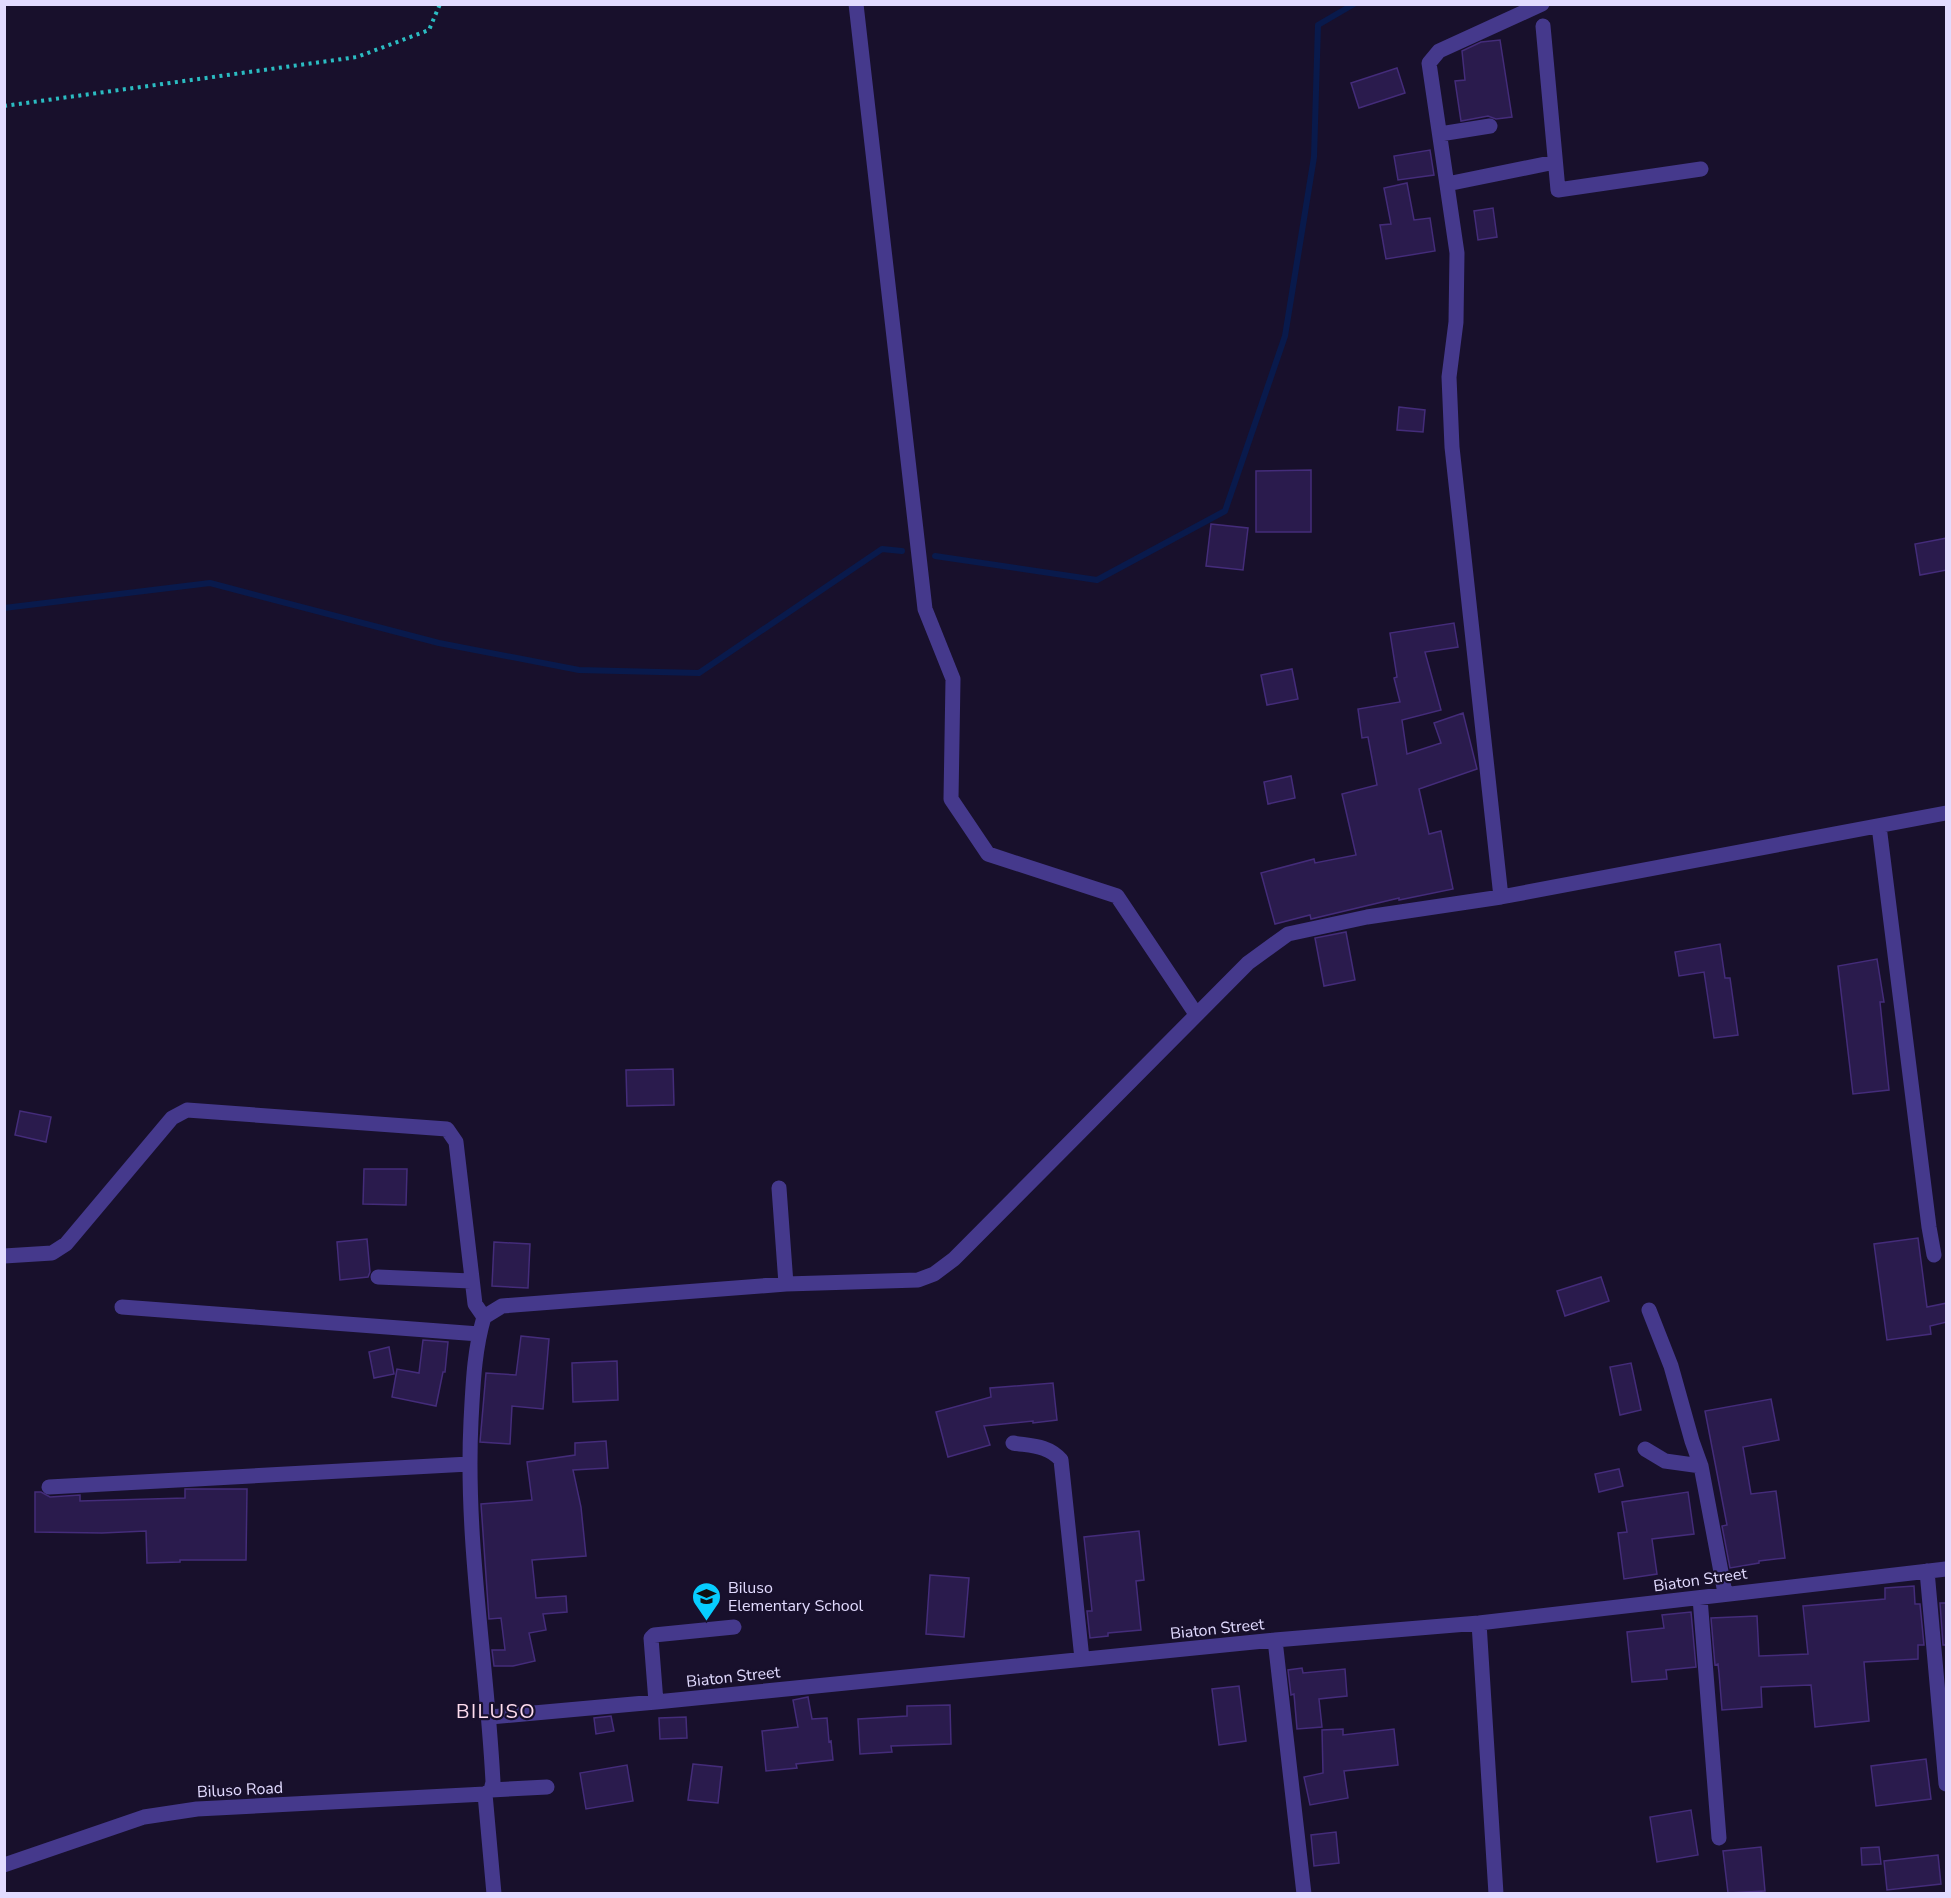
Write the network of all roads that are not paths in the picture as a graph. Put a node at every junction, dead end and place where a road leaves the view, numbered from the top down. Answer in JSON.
{"nodes":[{"id":1,"x":856,"y":4,"type":"edge"},
{"id":2,"x":1542,"y":4,"type":"edge"},
{"id":3,"x":1543,"y":26,"type":"dead end"},
{"id":4,"x":1490,"y":126,"type":"dead end"},
{"id":5,"x":1440,"y":134,"type":"junction"},
{"id":6,"x":1555,"y":162,"type":"junction"},
{"id":7,"x":1701,"y":169,"type":"dead end"},
{"id":8,"x":1447,"y":184,"type":"junction"},
{"id":9,"x":1947,"y":813,"type":"edge"},
{"id":10,"x":1879,"y":826,"type":"junction"},
{"id":11,"x":1502,"y":897,"type":"junction"},
{"id":12,"x":1196,"y":1014,"type":"junction"},
{"id":13,"x":779,"y":1188,"type":"dead end"},
{"id":14,"x":1934,"y":1255,"type":"dead end"},
{"id":15,"x":4,"y":1256,"type":"edge"},
{"id":16,"x":378,"y":1277,"type":"dead end"},
{"id":17,"x":471,"y":1281,"type":"junction"},
{"id":18,"x":786,"y":1284,"type":"junction"},
{"id":19,"x":122,"y":1307,"type":"dead end"},
{"id":20,"x":1650,"y":1310,"type":"dead end"},
{"id":21,"x":484,"y":1317,"type":"junction"},
{"id":22,"x":479,"y":1334,"type":"junction"},
{"id":23,"x":1013,"y":1443,"type":"dead end"},
{"id":24,"x":1646,"y":1449,"type":"dead end"},
{"id":25,"x":469,"y":1464,"type":"junction"},
{"id":26,"x":1701,"y":1466,"type":"junction"},
{"id":27,"x":49,"y":1487,"type":"dead end"},
{"id":28,"x":1947,"y":1569,"type":"edge"},
{"id":29,"x":1927,"y":1571,"type":"junction"},
{"id":30,"x":1725,"y":1593,"type":"junction"},
{"id":31,"x":1700,"y":1598,"type":"junction"},
{"id":32,"x":1479,"y":1623,"type":"junction"},
{"id":33,"x":734,"y":1627,"type":"dead end"},
{"id":34,"x":1275,"y":1640,"type":"junction"},
{"id":35,"x":1082,"y":1659,"type":"junction"},
{"id":36,"x":656,"y":1702,"type":"junction"},
{"id":37,"x":490,"y":1716,"type":"junction"},
{"id":38,"x":1947,"y":1784,"type":"edge"},
{"id":39,"x":547,"y":1787,"type":"dead end"},
{"id":40,"x":488,"y":1792,"type":"junction"},
{"id":41,"x":1719,"y":1838,"type":"dead end"},
{"id":42,"x":4,"y":1865,"type":"edge"},
{"id":43,"x":494,"y":1893,"type":"edge"},
{"id":44,"x":1304,"y":1893,"type":"edge"},
{"id":45,"x":1496,"y":1893,"type":"edge"}],
"edges":[{"from":1,"to":12,"type":"street"},
{"from":2,"to":5,"type":"street"},
{"from":3,"to":6,"type":"street"},
{"from":4,"to":5,"type":"street"},
{"from":5,"to":8,"type":"street"},
{"from":6,"to":7,"type":"street"},
{"from":6,"to":8,"type":"street"},
{"from":8,"to":11,"type":"street"},
{"from":9,"to":10,"type":"street"},
{"from":10,"to":11,"type":"street"},
{"from":10,"to":14,"type":"street"},
{"from":11,"to":12,"type":"street"},
{"from":12,"to":18,"type":"street"},
{"from":13,"to":18,"type":"street"},
{"from":15,"to":17,"type":"street"},
{"from":16,"to":17,"type":"street"},
{"from":17,"to":21,"type":"street"},
{"from":18,"to":21,"type":"street"},
{"from":19,"to":22,"type":"street"},
{"from":20,"to":26,"type":"street"},
{"from":21,"to":22,"type":"street"},
{"from":22,"to":25,"type":"street"},
{"from":23,"to":35,"type":"street"},
{"from":24,"to":26,"type":"street"},
{"from":25,"to":27,"type":"street"},
{"from":25,"to":37,"type":"street"},
{"from":26,"to":30,"type":"street"},
{"from":28,"to":29,"type":"street","name":"Biaton Street"},
{"from":29,"to":30,"type":"street","name":"Biaton Street"},
{"from":29,"to":38,"type":"street"},
{"from":30,"to":31,"type":"street","name":"Biaton Street"},
{"from":31,"to":32,"type":"street","name":"Biaton Street"},
{"from":31,"to":41,"type":"street"},
{"from":32,"to":34,"type":"street","name":"Biaton Street"},
{"from":32,"to":45,"type":"street"},
{"from":33,"to":36,"type":"street"},
{"from":34,"to":35,"type":"street","name":"Biaton Street"},
{"from":34,"to":44,"type":"street"},
{"from":35,"to":36,"type":"street","name":"Biaton Street"},
{"from":36,"to":37,"type":"street","name":"Biaton Street"},
{"from":37,"to":40,"type":"street"},
{"from":39,"to":40,"type":"street","name":"Biluso Road"},
{"from":40,"to":42,"type":"street","name":"Biluso Road"},
{"from":40,"to":43,"type":"street"}]}
